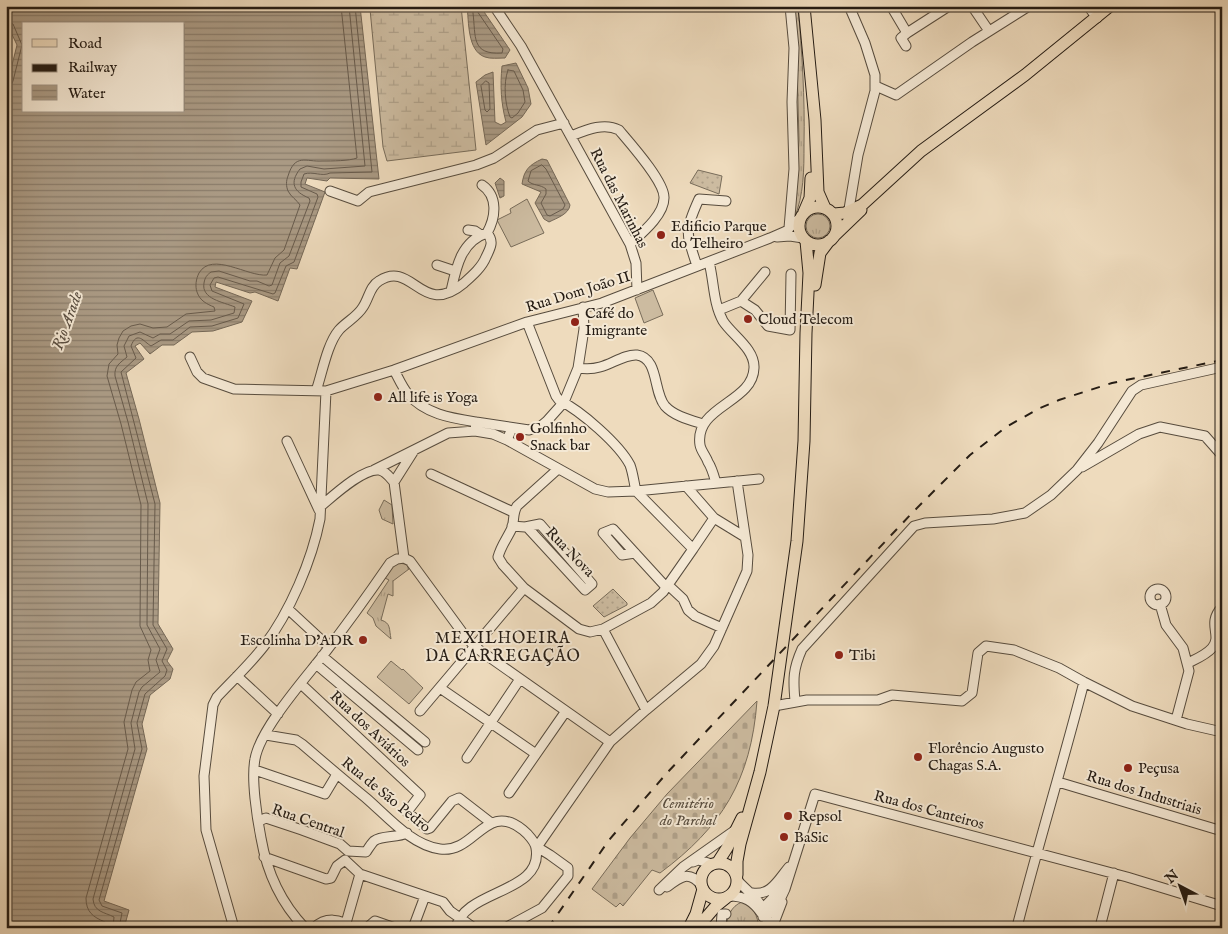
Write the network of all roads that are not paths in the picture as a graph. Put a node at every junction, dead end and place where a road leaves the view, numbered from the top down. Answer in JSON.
{"nodes":[{"id":1,"x":494,"y":6,"type":"edge"},
{"id":2,"x":790,"y":6,"type":"edge"},
{"id":3,"x":804,"y":6,"type":"edge"},
{"id":4,"x":849,"y":6,"type":"edge"},
{"id":5,"x":891,"y":6,"type":"edge"},
{"id":6,"x":949,"y":6,"type":"edge"},
{"id":7,"x":972,"y":6,"type":"edge"},
{"id":8,"x":1028,"y":6,"type":"edge"},
{"id":9,"x":1088,"y":6,"type":"edge"},
{"id":10,"x":1110,"y":6,"type":"edge"},
{"id":11,"x":1096,"y":18,"type":"junction"},
{"id":12,"x":989,"y":31,"type":"junction"},
{"id":13,"x":907,"y":33,"type":"junction"},
{"id":14,"x":906,"y":46,"type":"dead end"},
{"id":15,"x":810,"y":71,"type":"junction"},
{"id":16,"x":876,"y":89,"type":"junction"},
{"id":17,"x":564,"y":123,"type":"junction"},
{"id":18,"x":570,"y":136,"type":"junction"},
{"id":19,"x":482,"y":185,"type":"dead end"},
{"id":20,"x":881,"y":188,"type":"junction"},
{"id":21,"x":330,"y":191,"type":"dead end"},
{"id":22,"x":726,"y":201,"type":"dead end"},
{"id":23,"x":829,"y":211,"type":"junction"},
{"id":24,"x":802,"y":215,"type":"junction"},
{"id":25,"x":849,"y":216,"type":"junction"},
{"id":26,"x":483,"y":222,"type":"dead end"},
{"id":27,"x":789,"y":228,"type":"junction"},
{"id":28,"x":468,"y":230,"type":"dead end"},
{"id":29,"x":485,"y":233,"type":"junction"},
{"id":30,"x":770,"y":238,"type":"junction"},
{"id":31,"x":832,"y":238,"type":"junction"},
{"id":32,"x":804,"y":239,"type":"junction"},
{"id":33,"x":630,"y":244,"type":"junction"},
{"id":34,"x":709,"y":262,"type":"junction"},
{"id":35,"x":438,"y":266,"type":"dead end"},
{"id":36,"x":697,"y":266,"type":"junction"},
{"id":37,"x":455,"y":271,"type":"junction"},
{"id":38,"x":765,"y":272,"type":"dead end"},
{"id":39,"x":791,"y":274,"type":"dead end"},
{"id":40,"x":637,"y":290,"type":"junction"},
{"id":41,"x":451,"y":291,"type":"junction"},
{"id":42,"x":741,"y":301,"type":"junction"},
{"id":43,"x":583,"y":307,"type":"junction"},
{"id":44,"x":719,"y":310,"type":"junction"},
{"id":45,"x":527,"y":322,"type":"junction"},
{"id":46,"x":190,"y":356,"type":"dead end"},
{"id":47,"x":806,"y":366,"type":"junction"},
{"id":48,"x":1222,"y":367,"type":"edge"},
{"id":49,"x":578,"y":368,"type":"junction"},
{"id":50,"x":394,"y":370,"type":"junction"},
{"id":51,"x":316,"y":391,"type":"junction"},
{"id":52,"x":326,"y":391,"type":"junction"},
{"id":53,"x":564,"y":402,"type":"junction"},
{"id":54,"x":703,"y":424,"type":"junction"},
{"id":55,"x":475,"y":427,"type":"junction"},
{"id":56,"x":512,"y":428,"type":"junction"},
{"id":57,"x":507,"y":440,"type":"junction"},
{"id":58,"x":287,"y":441,"type":"dead end"},
{"id":59,"x":413,"y":452,"type":"junction"},
{"id":60,"x":1220,"y":453,"type":"dead end"},
{"id":61,"x":558,"y":469,"type":"junction"},
{"id":62,"x":1078,"y":470,"type":"junction"},
{"id":63,"x":371,"y":471,"type":"junction"},
{"id":64,"x":431,"y":474,"type":"dead end"},
{"id":65,"x":759,"y":479,"type":"dead end"},
{"id":66,"x":737,"y":481,"type":"junction"},
{"id":67,"x":394,"y":482,"type":"junction"},
{"id":68,"x":716,"y":483,"type":"junction"},
{"id":69,"x":686,"y":486,"type":"junction"},
{"id":70,"x":636,"y":492,"type":"junction"},
{"id":71,"x":321,"y":509,"type":"junction"},
{"id":72,"x":513,"y":512,"type":"junction"},
{"id":73,"x":714,"y":518,"type":"junction"},
{"id":74,"x":512,"y":526,"type":"junction"},
{"id":75,"x":527,"y":527,"type":"junction"},
{"id":76,"x":745,"y":537,"type":"junction"},
{"id":77,"x":692,"y":549,"type":"junction"},
{"id":78,"x":635,"y":553,"type":"dead end"},
{"id":79,"x":404,"y":558,"type":"junction"},
{"id":80,"x":667,"y":586,"type":"junction"},
{"id":81,"x":524,"y":588,"type":"junction"},
{"id":82,"x":1160,"y":604,"type":"dead end"},
{"id":83,"x":1222,"y":608,"type":"edge"},
{"id":84,"x":288,"y":609,"type":"junction"},
{"id":85,"x":722,"y":628,"type":"junction"},
{"id":86,"x":603,"y":629,"type":"junction"},
{"id":87,"x":329,"y":647,"type":"junction"},
{"id":88,"x":475,"y":647,"type":"junction"},
{"id":89,"x":322,"y":656,"type":"junction"},
{"id":90,"x":1188,"y":663,"type":"junction"},
{"id":91,"x":316,"y":664,"type":"junction"},
{"id":92,"x":237,"y":676,"type":"junction"},
{"id":93,"x":520,"y":678,"type":"junction"},
{"id":94,"x":1084,"y":682,"type":"junction"},
{"id":95,"x":301,"y":684,"type":"junction"},
{"id":96,"x":440,"y":688,"type":"junction"},
{"id":97,"x":796,"y":700,"type":"dead end"},
{"id":98,"x":774,"y":706,"type":"junction"},
{"id":99,"x":646,"y":710,"type":"junction"},
{"id":100,"x":420,"y":711,"type":"dead end"},
{"id":101,"x":566,"y":711,"type":"junction"},
{"id":102,"x":278,"y":714,"type":"junction"},
{"id":103,"x":1176,"y":720,"type":"junction"},
{"id":104,"x":490,"y":723,"type":"junction"},
{"id":105,"x":1222,"y":732,"type":"edge"},
{"id":106,"x":266,"y":735,"type":"junction"},
{"id":107,"x":425,"y":742,"type":"dead end"},
{"id":108,"x":610,"y":742,"type":"junction"},
{"id":109,"x":418,"y":750,"type":"dead end"},
{"id":110,"x":536,"y":754,"type":"junction"},
{"id":111,"x":467,"y":758,"type":"dead end"},
{"id":112,"x":254,"y":770,"type":"junction"},
{"id":113,"x":337,"y":774,"type":"junction"},
{"id":114,"x":1058,"y":782,"type":"junction"},
{"id":115,"x":754,"y":791,"type":"junction"},
{"id":116,"x":509,"y":793,"type":"dead end"},
{"id":117,"x":261,"y":818,"type":"junction"},
{"id":118,"x":490,"y":822,"type":"junction"},
{"id":119,"x":1222,"y":831,"type":"edge"},
{"id":120,"x":407,"y":833,"type":"junction"},
{"id":121,"x":536,"y":847,"type":"junction"},
{"id":122,"x":1037,"y":852,"type":"junction"},
{"id":123,"x":347,"y":855,"type":"junction"},
{"id":124,"x":264,"y":857,"type":"junction"},
{"id":125,"x":715,"y":863,"type":"junction"},
{"id":126,"x":793,"y":864,"type":"junction"},
{"id":127,"x":683,"y":867,"type":"junction"},
{"id":128,"x":1114,"y":873,"type":"junction"},
{"id":129,"x":360,"y":874,"type":"junction"},
{"id":130,"x":737,"y":877,"type":"junction"},
{"id":131,"x":702,"y":887,"type":"junction"},
{"id":132,"x":752,"y":893,"type":"junction"},
{"id":133,"x":425,"y":896,"type":"junction"},
{"id":134,"x":728,"y":897,"type":"junction"},
{"id":135,"x":1222,"y":906,"type":"edge"},
{"id":136,"x":763,"y":913,"type":"junction"},
{"id":137,"x":726,"y":914,"type":"dead end"},
{"id":138,"x":460,"y":917,"type":"junction"},
{"id":139,"x":1018,"y":923,"type":"dead end"},
{"id":140,"x":349,"y":925,"type":"edge"},
{"id":141,"x":303,"y":926,"type":"edge"},
{"id":142,"x":316,"y":926,"type":"edge"},
{"id":143,"x":234,"y":928,"type":"edge"},
{"id":144,"x":367,"y":928,"type":"edge"},
{"id":145,"x":395,"y":928,"type":"edge"},
{"id":146,"x":413,"y":928,"type":"edge"},
{"id":147,"x":456,"y":928,"type":"edge"},
{"id":148,"x":474,"y":928,"type":"edge"},
{"id":149,"x":505,"y":928,"type":"edge"},
{"id":150,"x":689,"y":928,"type":"edge"},
{"id":151,"x":697,"y":928,"type":"edge"},
{"id":152,"x":721,"y":928,"type":"edge"},
{"id":153,"x":764,"y":928,"type":"edge"},
{"id":154,"x":771,"y":928,"type":"edge"},
{"id":155,"x":1100,"y":928,"type":"edge"}],
"edges":[{"from":1,"to":17,"type":"street","name":"Rua das Marinhas"},
{"from":2,"to":27,"type":"street"},
{"from":3,"to":15,"type":"main road"},
{"from":4,"to":16,"type":"street"},
{"from":5,"to":13,"type":"street"},
{"from":6,"to":13,"type":"street"},
{"from":7,"to":12,"type":"street"},
{"from":8,"to":12,"type":"street"},
{"from":9,"to":11,"type":"street"},
{"from":10,"to":11,"type":"main road"},
{"from":11,"to":20,"type":"main road"},
{"from":12,"to":16,"type":"street"},
{"from":13,"to":14,"type":"street"},
{"from":15,"to":23,"type":"main road"},
{"from":15,"to":24,"type":"main road"},
{"from":16,"to":25,"type":"street"},
{"from":17,"to":18,"type":"street","name":"Rua das Marinhas"},
{"from":17,"to":21,"type":"street"},
{"from":18,"to":33,"type":"street","name":"Rua das Marinhas"},
{"from":18,"to":33,"type":"street"},
{"from":19,"to":29,"type":"street"},
{"from":20,"to":25,"type":"main road"},
{"from":20,"to":25,"type":"main road"},
{"from":22,"to":36,"type":"street"},
{"from":23,"to":24,"type":"main road"},
{"from":23,"to":25,"type":"main road"},
{"from":23,"to":31,"type":"main road"},
{"from":24,"to":27,"type":"street"},
{"from":24,"to":32,"type":"main road"},
{"from":25,"to":31,"type":"main road"},
{"from":26,"to":29,"type":"street"},
{"from":27,"to":30,"type":"street"},
{"from":28,"to":29,"type":"street"},
{"from":29,"to":37,"type":"street"},
{"from":29,"to":41,"type":"street"},
{"from":30,"to":32,"type":"street"},
{"from":30,"to":34,"type":"street","name":"Rua Dom João II"},
{"from":31,"to":32,"type":"main road"},
{"from":31,"to":47,"type":"main road"},
{"from":32,"to":47,"type":"main road"},
{"from":33,"to":40,"type":"street","name":"Rua das Marinhas"},
{"from":34,"to":36,"type":"street","name":"Rua Dom João II"},
{"from":34,"to":44,"type":"street"},
{"from":35,"to":37,"type":"street"},
{"from":36,"to":40,"type":"street","name":"Rua Dom João II"},
{"from":37,"to":41,"type":"street"},
{"from":38,"to":42,"type":"street"},
{"from":39,"to":42,"type":"street"},
{"from":40,"to":43,"type":"street","name":"Rua Dom João II"},
{"from":41,"to":51,"type":"street"},
{"from":42,"to":44,"type":"street"},
{"from":43,"to":45,"type":"street","name":"Rua Dom João II"},
{"from":43,"to":49,"type":"street"},
{"from":44,"to":54,"type":"street"},
{"from":45,"to":50,"type":"street","name":"Rua Dom João II"},
{"from":45,"to":53,"type":"street"},
{"from":46,"to":51,"type":"street","name":"Rua Dom João II"},
{"from":47,"to":98,"type":"main road"},
{"from":48,"to":62,"type":"street"},
{"from":49,"to":53,"type":"street"},
{"from":49,"to":54,"type":"street"},
{"from":50,"to":52,"type":"street","name":"Rua Dom João II"},
{"from":50,"to":55,"type":"street"},
{"from":51,"to":52,"type":"street","name":"Rua Dom João II"},
{"from":52,"to":71,"type":"street"},
{"from":53,"to":56,"type":"street"},
{"from":53,"to":70,"type":"street"},
{"from":54,"to":68,"type":"street"},
{"from":55,"to":56,"type":"street"},
{"from":55,"to":57,"type":"street"},
{"from":55,"to":59,"type":"street"},
{"from":56,"to":57,"type":"street"},
{"from":57,"to":61,"type":"street"},
{"from":58,"to":71,"type":"street"},
{"from":59,"to":63,"type":"street"},
{"from":59,"to":67,"type":"street"},
{"from":60,"to":62,"type":"street"},
{"from":61,"to":70,"type":"street"},
{"from":61,"to":72,"type":"street"},
{"from":62,"to":97,"type":"street"},
{"from":63,"to":67,"type":"street"},
{"from":63,"to":71,"type":"street"},
{"from":64,"to":72,"type":"street"},
{"from":65,"to":66,"type":"street"},
{"from":66,"to":68,"type":"street"},
{"from":66,"to":76,"type":"street"},
{"from":67,"to":79,"type":"street"},
{"from":68,"to":69,"type":"street"},
{"from":69,"to":70,"type":"street"},
{"from":69,"to":73,"type":"street"},
{"from":70,"to":77,"type":"street"},
{"from":71,"to":84,"type":"street"},
{"from":72,"to":74,"type":"street"},
{"from":73,"to":76,"type":"street"},
{"from":73,"to":77,"type":"street"},
{"from":74,"to":75,"type":"street","name":"Rua Nova"},
{"from":74,"to":81,"type":"street"},
{"from":75,"to":75,"type":"street","name":"Rua Nova"},
{"from":76,"to":85,"type":"street"},
{"from":77,"to":80,"type":"street"},
{"from":78,"to":80,"type":"street"},
{"from":79,"to":87,"type":"street"},
{"from":79,"to":88,"type":"street"},
{"from":80,"to":85,"type":"street"},
{"from":80,"to":86,"type":"street"},
{"from":81,"to":86,"type":"street"},
{"from":81,"to":88,"type":"street"},
{"from":82,"to":90,"type":"street"},
{"from":83,"to":90,"type":"street"},
{"from":84,"to":87,"type":"street"},
{"from":84,"to":92,"type":"street"},
{"from":85,"to":99,"type":"street"},
{"from":86,"to":99,"type":"street"},
{"from":87,"to":89,"type":"street"},
{"from":88,"to":93,"type":"street"},
{"from":88,"to":96,"type":"street"},
{"from":89,"to":91,"type":"street"},
{"from":89,"to":107,"type":"street"},
{"from":90,"to":103,"type":"street"},
{"from":91,"to":95,"type":"street"},
{"from":91,"to":109,"type":"street"},
{"from":92,"to":102,"type":"street"},
{"from":92,"to":143,"type":"street"},
{"from":93,"to":101,"type":"street"},
{"from":93,"to":104,"type":"street"},
{"from":94,"to":98,"type":"street"},
{"from":94,"to":103,"type":"street"},
{"from":94,"to":114,"type":"street"},
{"from":95,"to":102,"type":"street"},
{"from":95,"to":118,"type":"street","name":"Rua dos Aviários"},
{"from":96,"to":100,"type":"street"},
{"from":96,"to":104,"type":"street"},
{"from":98,"to":115,"type":"main road"},
{"from":99,"to":108,"type":"street"},
{"from":101,"to":108,"type":"street"},
{"from":101,"to":110,"type":"street"},
{"from":102,"to":106,"type":"street"},
{"from":103,"to":105,"type":"street"},
{"from":104,"to":110,"type":"street"},
{"from":104,"to":111,"type":"street"},
{"from":106,"to":112,"type":"street"},
{"from":106,"to":113,"type":"street","name":"Rua de São Pedro"},
{"from":108,"to":121,"type":"street"},
{"from":110,"to":116,"type":"street"},
{"from":112,"to":113,"type":"street"},
{"from":112,"to":117,"type":"street"},
{"from":113,"to":120,"type":"street","name":"Rua de São Pedro"},
{"from":114,"to":119,"type":"street","name":"Rua dos Industriais"},
{"from":114,"to":122,"type":"street"},
{"from":115,"to":125,"type":"main road"},
{"from":115,"to":127,"type":"street"},
{"from":115,"to":130,"type":"main road"},
{"from":117,"to":123,"type":"street","name":"Rua Central"},
{"from":117,"to":124,"type":"street"},
{"from":118,"to":120,"type":"street","name":"Rua de São Pedro"},
{"from":118,"to":121,"type":"street"},
{"from":120,"to":123,"type":"street"},
{"from":121,"to":138,"type":"street"},
{"from":121,"to":149,"type":"street"},
{"from":122,"to":126,"type":"street","name":"Rua dos Canteiros"},
{"from":122,"to":128,"type":"street","name":"Rua dos Canteiros"},
{"from":122,"to":139,"type":"street"},
{"from":123,"to":124,"type":"street"},
{"from":123,"to":129,"type":"street","name":"Rua Central"},
{"from":124,"to":141,"type":"street"},
{"from":125,"to":127,"type":"street"},
{"from":125,"to":130,"type":"main road"},
{"from":125,"to":131,"type":"main road"},
{"from":126,"to":132,"type":"street"},
{"from":126,"to":136,"type":"street"},
{"from":126,"to":154,"type":"street"},
{"from":127,"to":131,"type":"street"},
{"from":128,"to":135,"type":"street","name":"Rua dos Canteiros"},
{"from":128,"to":155,"type":"street"},
{"from":129,"to":133,"type":"street"},
{"from":129,"to":140,"type":"street"},
{"from":130,"to":132,"type":"street"},
{"from":130,"to":134,"type":"main road"},
{"from":131,"to":134,"type":"main road"},
{"from":131,"to":150,"type":"main road"},
{"from":132,"to":136,"type":"street"},
{"from":133,"to":138,"type":"street"},
{"from":133,"to":146,"type":"street"},
{"from":134,"to":136,"type":"street"},
{"from":134,"to":151,"type":"main road"},
{"from":136,"to":153,"type":"street"},
{"from":136,"to":154,"type":"street"},
{"from":137,"to":152,"type":"street"},
{"from":138,"to":147,"type":"street"},
{"from":138,"to":148,"type":"street"},
{"from":140,"to":142,"type":"street"},
{"from":141,"to":142,"type":"street"},
{"from":144,"to":145,"type":"street"}]}
